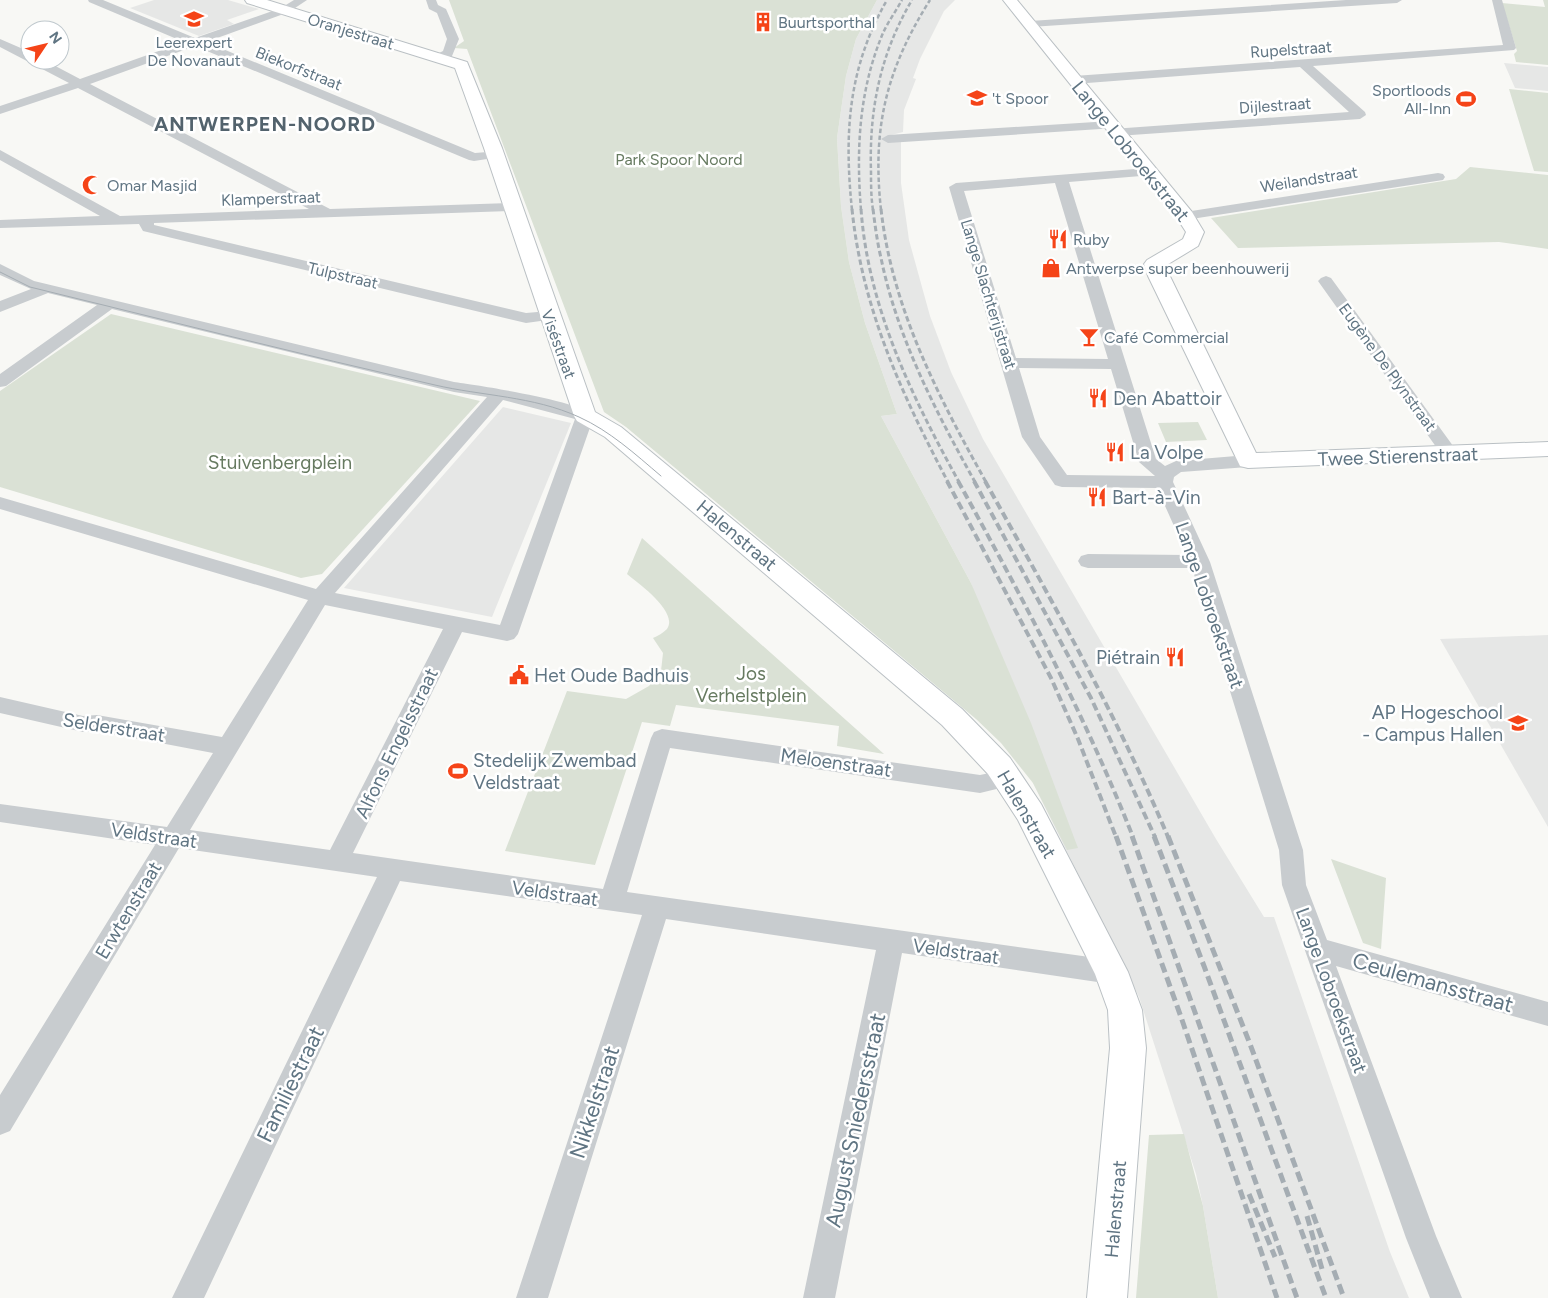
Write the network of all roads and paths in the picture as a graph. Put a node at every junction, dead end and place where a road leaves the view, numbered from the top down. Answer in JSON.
{"nodes":[{"id":1,"x":93,"y":0,"type":"edge"},
{"id":2,"x":252,"y":0,"type":"edge"},
{"id":3,"x":302,"y":0,"type":"edge"},
{"id":4,"x":431,"y":0,"type":"edge"},
{"id":5,"x":1010,"y":0,"type":"edge"},
{"id":6,"x":1203,"y":0,"type":"edge"},
{"id":7,"x":1397,"y":0,"type":"edge"},
{"id":8,"x":1497,"y":0,"type":"edge"},
{"id":9,"x":1294,"y":3,"type":"edge"},
{"id":10,"x":285,"y":10,"type":"junction"},
{"id":11,"x":1216,"y":12,"type":"junction"},
{"id":12,"x":1030,"y":24,"type":"junction"},
{"id":13,"x":195,"y":42,"type":"junction"},
{"id":14,"x":2,"y":44,"type":"edge"},
{"id":15,"x":20,"y":52,"type":"edge"},
{"id":16,"x":443,"y":59,"type":"junction"},
{"id":17,"x":1304,"y":64,"type":"junction"},
{"id":18,"x":55,"y":70,"type":"edge"},
{"id":19,"x":1074,"y":80,"type":"junction"},
{"id":20,"x":80,"y":83,"type":"junction"},
{"id":21,"x":0,"y":110,"type":"edge"},
{"id":22,"x":1114,"y":128,"type":"junction"},
{"id":23,"x":888,"y":139,"type":"dead end"},
{"id":24,"x":0,"y":154,"type":"edge"},
{"id":25,"x":494,"y":154,"type":"junction"},
{"id":26,"x":1148,"y":172,"type":"junction"},
{"id":27,"x":1438,"y":176,"type":"dead end"},
{"id":28,"x":1061,"y":179,"type":"junction"},
{"id":29,"x":512,"y":207,"type":"junction"},
{"id":30,"x":327,"y":214,"type":"junction"},
{"id":31,"x":1184,"y":216,"type":"junction"},
{"id":32,"x":146,"y":219,"type":"junction"},
{"id":33,"x":117,"y":220,"type":"junction"},
{"id":34,"x":0,"y":224,"type":"edge"},
{"id":35,"x":0,"y":269,"type":"edge"},
{"id":36,"x":1326,"y":281,"type":"dead end"},
{"id":37,"x":47,"y":288,"type":"junction"},
{"id":38,"x":110,"y":303,"type":"junction"},
{"id":39,"x":0,"y":307,"type":"edge"},
{"id":40,"x":549,"y":316,"type":"junction"},
{"id":41,"x":1010,"y":363,"type":"junction"},
{"id":42,"x":1118,"y":364,"type":"junction"},
{"id":43,"x":0,"y":382,"type":"edge"},
{"id":44,"x":500,"y":393,"type":"junction"},
{"id":45,"x":585,"y":416,"type":"junction"},
{"id":46,"x":1548,"y":450,"type":"edge"},
{"id":47,"x":1450,"y":454,"type":"junction"},
{"id":48,"x":1248,"y":461,"type":"junction"},
{"id":49,"x":1165,"y":478,"type":"junction"},
{"id":50,"x":0,"y":503,"type":"edge"},
{"id":51,"x":1088,"y":561,"type":"dead end"},
{"id":52,"x":1200,"y":562,"type":"junction"},
{"id":53,"x":320,"y":597,"type":"junction"},
{"id":54,"x":454,"y":625,"type":"junction"},
{"id":55,"x":0,"y":705,"type":"edge"},
{"id":56,"x":228,"y":747,"type":"junction"},
{"id":57,"x":1009,"y":778,"type":"junction"},
{"id":58,"x":0,"y":813,"type":"edge"},
{"id":59,"x":173,"y":838,"type":"junction"},
{"id":60,"x":337,"y":861,"type":"junction"},
{"id":61,"x":393,"y":870,"type":"junction"},
{"id":62,"x":612,"y":901,"type":"junction"},
{"id":63,"x":657,"y":907,"type":"junction"},
{"id":64,"x":892,"y":942,"type":"junction"},
{"id":65,"x":1317,"y":950,"type":"junction"},
{"id":66,"x":1110,"y":972,"type":"junction"},
{"id":67,"x":1548,"y":1014,"type":"edge"},
{"id":68,"x":0,"y":1121,"type":"edge"},
{"id":69,"x":188,"y":1298,"type":"edge"},
{"id":70,"x":532,"y":1298,"type":"edge"},
{"id":71,"x":819,"y":1298,"type":"edge"},
{"id":72,"x":1106,"y":1298,"type":"edge"},
{"id":73,"x":1446,"y":1298,"type":"edge"}],
"edges":[{"from":1,"to":13,"type":"street","name":"Biekorfstraat"},
{"from":2,"to":10,"type":"street","name":"Oranjestraat"},
{"from":3,"to":10,"type":"street"},
{"from":4,"to":16,"type":"street"},
{"from":5,"to":12,"type":"street","name":"Lange Lobroekstraat"},
{"from":6,"to":11,"type":"street"},
{"from":7,"to":9,"type":"street"},
{"from":8,"to":17,"type":"street","name":"Rupelstraat"},
{"from":9,"to":11,"type":"street"},
{"from":10,"to":13,"type":"street"},
{"from":10,"to":16,"type":"street","name":"Oranjestraat"},
{"from":11,"to":12,"type":"street"},
{"from":12,"to":19,"type":"street","name":"Lange Lobroekstraat"},
{"from":13,"to":20,"type":"street"},
{"from":13,"to":25,"type":"street","name":"Biekorfstraat"},
{"from":14,"to":15,"type":"street"},
{"from":16,"to":25,"type":"street","name":"Viséstraat"},
{"from":17,"to":19,"type":"street","name":"Rupelstraat"},
{"from":17,"to":22,"type":"street","name":"Dijlestraat"},
{"from":18,"to":20,"type":"street"},
{"from":19,"to":22,"type":"street","name":"Lange Lobroekstraat"},
{"from":20,"to":21,"type":"street"},
{"from":20,"to":30,"type":"street"},
{"from":22,"to":23,"type":"street"},
{"from":22,"to":26,"type":"street","name":"Lange Lobroekstraat"},
{"from":24,"to":33,"type":"street"},
{"from":25,"to":29,"type":"street","name":"Viséstraat"},
{"from":26,"to":28,"type":"street","name":"Lange Slachterijstraat"},
{"from":26,"to":31,"type":"street","name":"Lange Lobroekstraat"},
{"from":27,"to":31,"type":"street","name":"Weilandstraat"},
{"from":28,"to":41,"type":"street","name":"Lange Slachterijstraat"},
{"from":28,"to":42,"type":"street"},
{"from":29,"to":30,"type":"street","name":"Klamperstraat"},
{"from":29,"to":40,"type":"street","name":"Viséstraat"},
{"from":30,"to":32,"type":"street","name":"Klamperstraat"},
{"from":31,"to":48,"type":"street","name":"Lange Lobroekstraat"},
{"from":32,"to":33,"type":"street","name":"Klamperstraat"},
{"from":32,"to":40,"type":"street","name":"Tulpstraat"},
{"from":33,"to":34,"type":"street","name":"Klamperstraat"},
{"from":35,"to":37,"type":"street"},
{"from":36,"to":47,"type":"street","name":"Eugène De Plynstraat"},
{"from":37,"to":38,"type":"street"},
{"from":37,"to":39,"type":"street"},
{"from":38,"to":43,"type":"street"},
{"from":38,"to":44,"type":"street"},
{"from":40,"to":45,"type":"street","name":"Viséstraat"},
{"from":41,"to":42,"type":"street"},
{"from":41,"to":49,"type":"street","name":"Lange Slachterijstraat"},
{"from":42,"to":49,"type":"street"},
{"from":44,"to":45,"type":"street"},
{"from":44,"to":53,"type":"street"},
{"from":45,"to":54,"type":"street"},
{"from":45,"to":57,"type":"street","name":"Halenstraat"},
{"from":46,"to":47,"type":"street","name":"Twee Stierenstraat"},
{"from":47,"to":48,"type":"street","name":"Twee Stierenstraat"},
{"from":48,"to":49,"type":"street"},
{"from":49,"to":52,"type":"street","name":"Lange Lobroekstraat"},
{"from":50,"to":53,"type":"street"},
{"from":51,"to":52,"type":"street"},
{"from":52,"to":65,"type":"street","name":"Lange Lobroekstraat"},
{"from":53,"to":54,"type":"street"},
{"from":53,"to":56,"type":"street","name":"Erwtenstraat"},
{"from":54,"to":60,"type":"street","name":"Alfons Engelsstraat"},
{"from":55,"to":56,"type":"street","name":"Selderstraat"},
{"from":56,"to":59,"type":"street","name":"Erwtenstraat"},
{"from":57,"to":62,"type":"street","name":"Meloenstraat"},
{"from":57,"to":66,"type":"street","name":"Halenstraat"},
{"from":58,"to":59,"type":"street","name":"Veldstraat"},
{"from":59,"to":60,"type":"street","name":"Veldstraat"},
{"from":59,"to":68,"type":"street","name":"Erwtenstraat"},
{"from":60,"to":61,"type":"street","name":"Veldstraat"},
{"from":61,"to":62,"type":"street","name":"Veldstraat"},
{"from":61,"to":69,"type":"street","name":"Familiestraat"},
{"from":62,"to":63,"type":"street","name":"Veldstraat"},
{"from":63,"to":64,"type":"street","name":"Veldstraat"},
{"from":63,"to":70,"type":"street","name":"Nikkelstraat"},
{"from":64,"to":66,"type":"street","name":"Veldstraat"},
{"from":64,"to":71,"type":"street","name":"August Sniedersstraat"},
{"from":65,"to":67,"type":"street","name":"Ceulemansstraat"},
{"from":65,"to":73,"type":"street","name":"Lange Lobroekstraat"},
{"from":66,"to":72,"type":"street","name":"Halenstraat"}]}
